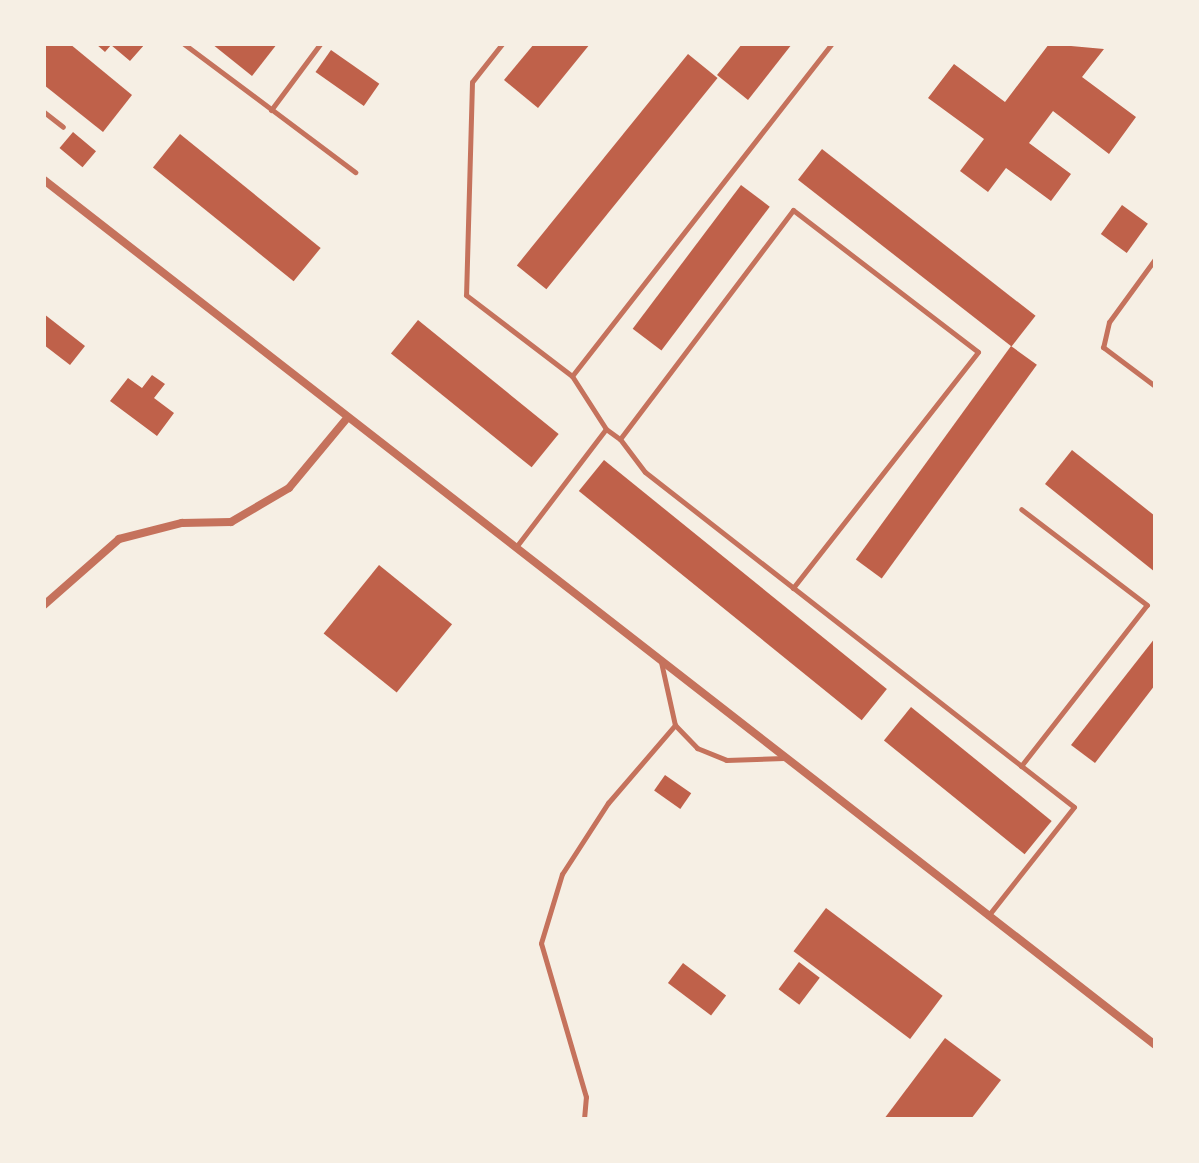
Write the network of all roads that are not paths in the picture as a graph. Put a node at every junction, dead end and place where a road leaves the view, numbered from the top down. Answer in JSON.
{"nodes":[{"id":1,"x":184,"y":44,"type":"edge"},
{"id":2,"x":320,"y":44,"type":"edge"},
{"id":3,"x":502,"y":44,"type":"edge"},
{"id":4,"x":831,"y":44,"type":"edge"},
{"id":5,"x":271,"y":110,"type":"junction"},
{"id":6,"x":44,"y":112,"type":"edge"},
{"id":7,"x":63,"y":127,"type":"dead end"},
{"id":8,"x":355,"y":172,"type":"dead end"},
{"id":9,"x":44,"y":180,"type":"edge"},
{"id":10,"x":1155,"y":259,"type":"edge"},
{"id":11,"x":572,"y":376,"type":"junction"},
{"id":12,"x":1155,"y":386,"type":"edge"},
{"id":13,"x":348,"y":417,"type":"junction"},
{"id":14,"x":606,"y":429,"type":"junction"},
{"id":15,"x":620,"y":439,"type":"junction"},
{"id":16,"x":1021,"y":509,"type":"dead end"},
{"id":17,"x":516,"y":548,"type":"junction"},
{"id":18,"x":793,"y":588,"type":"junction"},
{"id":19,"x":44,"y":605,"type":"edge"},
{"id":20,"x":661,"y":661,"type":"junction"},
{"id":21,"x":675,"y":725,"type":"junction"},
{"id":22,"x":791,"y":757,"type":"junction"},
{"id":23,"x":1021,"y":766,"type":"junction"},
{"id":24,"x":988,"y":916,"type":"junction"},
{"id":25,"x":1155,"y":1045,"type":"edge"},
{"id":26,"x":584,"y":1119,"type":"edge"}],
"edges":[{"from":1,"to":5,"type":"lane"},
{"from":2,"to":5,"type":"lane"},
{"from":3,"to":11,"type":"lane"},
{"from":4,"to":11,"type":"lane"},
{"from":5,"to":8,"type":"lane"},
{"from":6,"to":7,"type":"lane"},
{"from":9,"to":13,"type":"street"},
{"from":10,"to":12,"type":"lane"},
{"from":11,"to":14,"type":"lane"},
{"from":13,"to":17,"type":"street"},
{"from":13,"to":19,"type":"street"},
{"from":14,"to":15,"type":"lane"},
{"from":14,"to":17,"type":"lane"},
{"from":15,"to":18,"type":"lane"},
{"from":15,"to":18,"type":"lane"},
{"from":16,"to":23,"type":"lane"},
{"from":17,"to":20,"type":"street"},
{"from":18,"to":23,"type":"lane"},
{"from":20,"to":21,"type":"lane"},
{"from":20,"to":22,"type":"street"},
{"from":21,"to":22,"type":"lane"},
{"from":21,"to":26,"type":"lane"},
{"from":22,"to":24,"type":"street"},
{"from":23,"to":24,"type":"lane"},
{"from":24,"to":25,"type":"street"}]}
